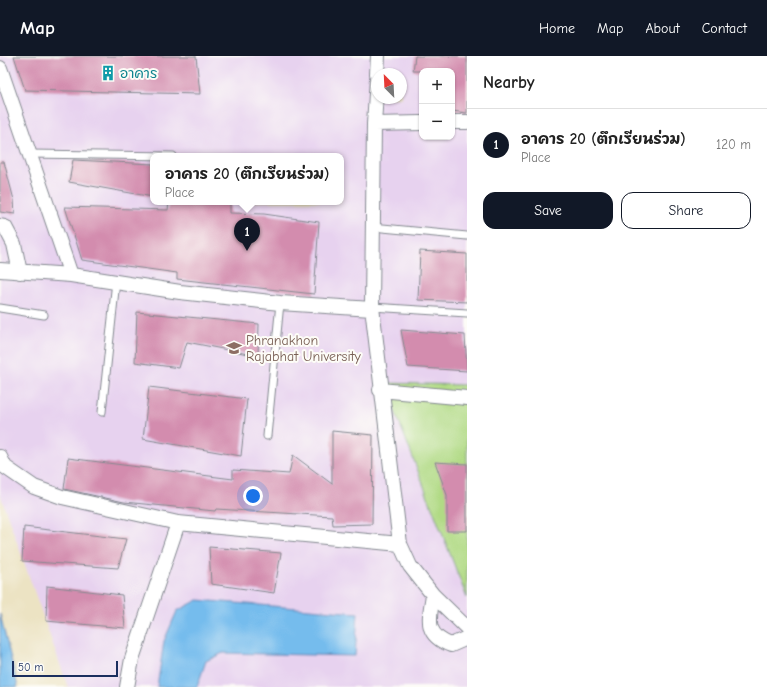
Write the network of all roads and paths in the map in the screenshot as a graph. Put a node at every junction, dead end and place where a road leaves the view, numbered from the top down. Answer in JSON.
{"nodes":[{"id":1,"x":378,"y":56,"type":"edge"},
{"id":2,"x":0,"y":68,"type":"edge"},
{"id":3,"x":377,"y":68,"type":"edge"},
{"id":4,"x":375,"y":104,"type":"edge"},
{"id":5,"x":455,"y":122,"type":"edge"},
{"id":6,"x":467,"y":122,"type":"edge"},
{"id":7,"x":419,"y":123,"type":"edge"},
{"id":8,"x":374,"y":124,"type":"junction"},
{"id":9,"x":29,"y":154,"type":"junction"},
{"id":10,"x":150,"y":156,"type":"edge"},
{"id":11,"x":0,"y":226,"type":"edge"},
{"id":12,"x":372,"y":227,"type":"junction"},
{"id":13,"x":467,"y":236,"type":"edge"},
{"id":14,"x":0,"y":270,"type":"edge"},
{"id":15,"x":20,"y":272,"type":"junction"},
{"id":16,"x":72,"y":275,"type":"junction"},
{"id":17,"x":116,"y":281,"type":"junction"},
{"id":18,"x":280,"y":303,"type":"junction"},
{"id":19,"x":0,"y":308,"type":"edge"},
{"id":20,"x":372,"y":308,"type":"junction"},
{"id":21,"x":467,"y":314,"type":"edge"},
{"id":22,"x":44,"y":315,"type":"dead end"},
{"id":23,"x":380,"y":390,"type":"junction"},
{"id":24,"x":467,"y":398,"type":"edge"},
{"id":25,"x":102,"y":412,"type":"dead end"},
{"id":26,"x":268,"y":436,"type":"dead end"},
{"id":27,"x":0,"y":457,"type":"edge"},
{"id":28,"x":178,"y":523,"type":"junction"},
{"id":29,"x":400,"y":544,"type":"junction"},
{"id":30,"x":433,"y":595,"type":"junction"},
{"id":31,"x":467,"y":628,"type":"edge"},
{"id":32,"x":467,"y":638,"type":"edge"},
{"id":33,"x":127,"y":687,"type":"edge"}],
"edges":[{"from":1,"to":3,"type":"street"},
{"from":2,"to":9,"type":"street"},
{"from":4,"to":8,"type":"street"},
{"from":5,"to":6,"type":"street"},
{"from":7,"to":8,"type":"street"},
{"from":8,"to":12,"type":"street"},
{"from":9,"to":10,"type":"lane"},
{"from":9,"to":16,"type":"street"},
{"from":11,"to":15,"type":"street"},
{"from":12,"to":13,"type":"lane"},
{"from":12,"to":20,"type":"street"},
{"from":14,"to":15,"type":"street"},
{"from":15,"to":16,"type":"street"},
{"from":16,"to":17,"type":"street"},
{"from":17,"to":18,"type":"street"},
{"from":17,"to":25,"type":"lane"},
{"from":18,"to":20,"type":"street"},
{"from":18,"to":26,"type":"lane"},
{"from":19,"to":22,"type":"lane"},
{"from":20,"to":21,"type":"lane"},
{"from":20,"to":23,"type":"street"},
{"from":23,"to":24,"type":"street"},
{"from":23,"to":29,"type":"street"},
{"from":27,"to":28,"type":"street"},
{"from":28,"to":29,"type":"street"},
{"from":28,"to":33,"type":"street"},
{"from":29,"to":30,"type":"street"},
{"from":30,"to":31,"type":"street"},
{"from":30,"to":32,"type":"street"}]}
